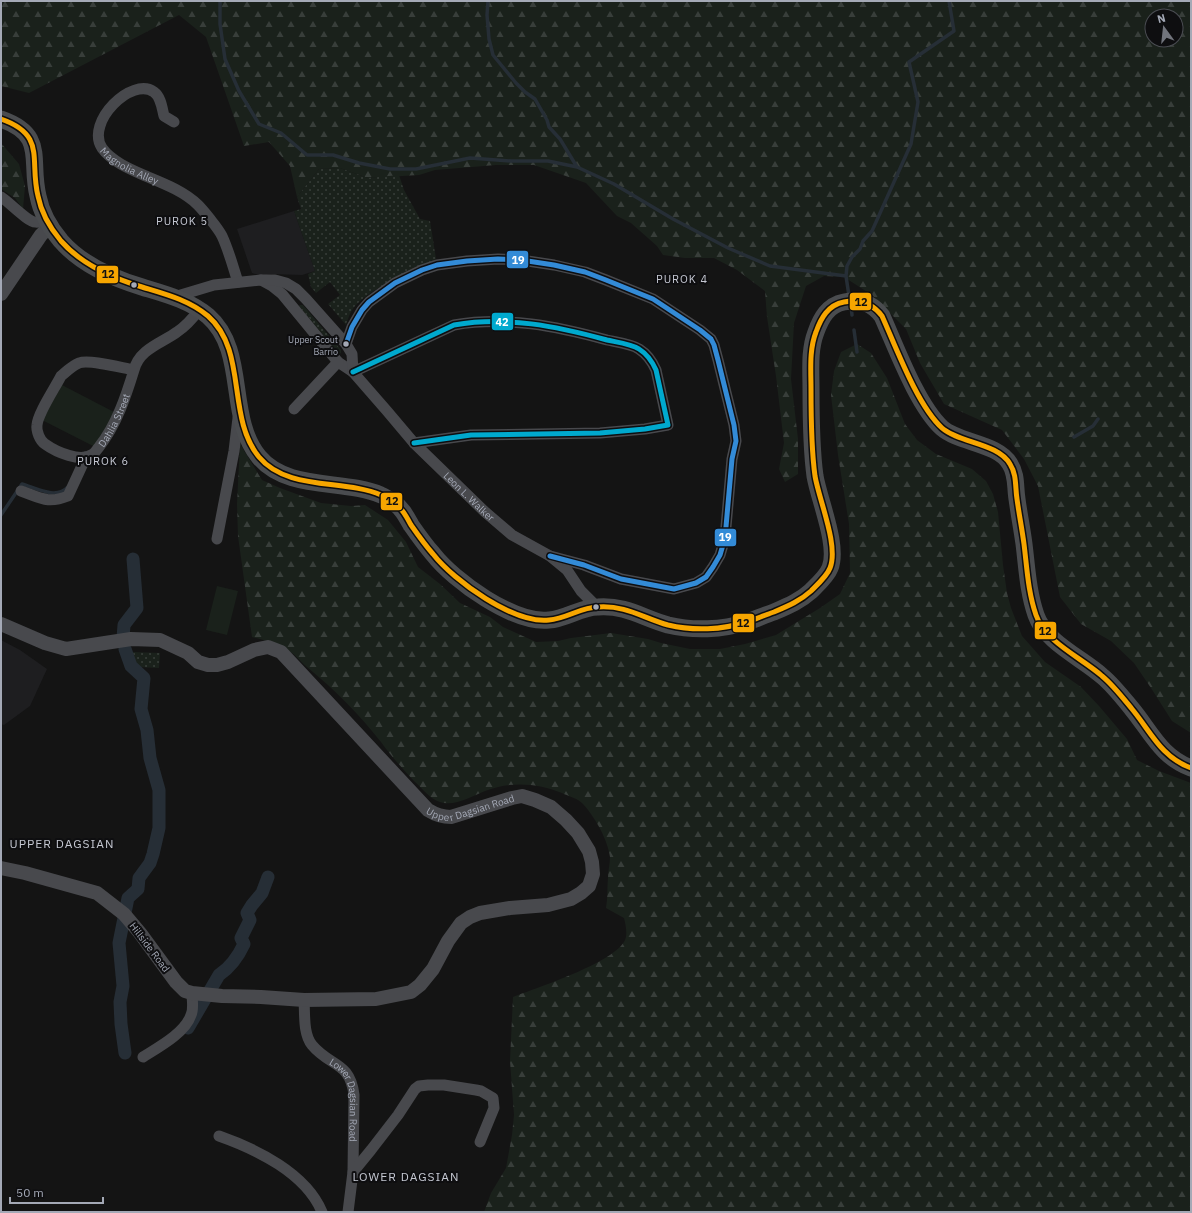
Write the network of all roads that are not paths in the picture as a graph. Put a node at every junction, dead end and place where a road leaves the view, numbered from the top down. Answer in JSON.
{"nodes":[{"id":1,"x":1,"y":119,"type":"edge"},
{"id":2,"x":174,"y":122,"type":"dead end"},
{"id":3,"x":1,"y":197,"type":"edge"},
{"id":4,"x":49,"y":222,"type":"junction"},
{"id":5,"x":261,"y":280,"type":"junction"},
{"id":6,"x":238,"y":282,"type":"junction"},
{"id":7,"x":1,"y":294,"type":"edge"},
{"id":8,"x":174,"y":297,"type":"junction"},
{"id":9,"x":199,"y":310,"type":"junction"},
{"id":10,"x":346,"y":344,"type":"junction"},
{"id":11,"x":338,"y":362,"type":"junction"},
{"id":12,"x":134,"y":370,"type":"junction"},
{"id":13,"x":353,"y":372,"type":"junction"},
{"id":14,"x":239,"y":407,"type":"junction"},
{"id":15,"x":294,"y":409,"type":"dead end"},
{"id":16,"x":414,"y":443,"type":"junction"},
{"id":17,"x":86,"y":457,"type":"junction"},
{"id":18,"x":21,"y":491,"type":"dead end"},
{"id":19,"x":217,"y":539,"type":"dead end"},
{"id":20,"x":550,"y":556,"type":"junction"},
{"id":21,"x":596,"y":606,"type":"junction"},
{"id":22,"x":1,"y":624,"type":"edge"},
{"id":23,"x":1191,"y":768,"type":"edge"},
{"id":24,"x":1,"y":868,"type":"edge"},
{"id":25,"x":192,"y":993,"type":"junction"},
{"id":26,"x":304,"y":1000,"type":"junction"},
{"id":27,"x":143,"y":1057,"type":"dead end"},
{"id":28,"x":219,"y":1136,"type":"dead end"},
{"id":29,"x":480,"y":1142,"type":"dead end"},
{"id":30,"x":353,"y":1172,"type":"junction"},
{"id":31,"x":322,"y":1212,"type":"edge"},
{"id":32,"x":348,"y":1212,"type":"edge"}],
"edges":[{"from":1,"to":4,"type":"main road"},
{"from":2,"to":6,"type":"street","name":"Magnolia Alley"},
{"from":3,"to":4,"type":"street"},
{"from":4,"to":7,"type":"street"},
{"from":4,"to":8,"type":"main road"},
{"from":5,"to":6,"type":"street"},
{"from":5,"to":10,"type":"street"},
{"from":5,"to":11,"type":"street","name":"Leon L. Walker"},
{"from":6,"to":8,"type":"street"},
{"from":8,"to":9,"type":"main road"},
{"from":9,"to":12,"type":"street","name":"Dahlia Street"},
{"from":9,"to":14,"type":"main road"},
{"from":10,"to":13,"type":"street"},
{"from":10,"to":20,"type":"street"},
{"from":11,"to":13,"type":"street","name":"Leon L. Walker"},
{"from":11,"to":15,"type":"street"},
{"from":12,"to":17,"type":"street","name":"Dahlia Street"},
{"from":12,"to":17,"type":"street"},
{"from":13,"to":16,"type":"street","name":"Leon L. Walker"},
{"from":13,"to":16,"type":"street"},
{"from":14,"to":19,"type":"street"},
{"from":14,"to":21,"type":"main road"},
{"from":16,"to":20,"type":"street","name":"Leon L. Walker"},
{"from":17,"to":18,"type":"street"},
{"from":20,"to":21,"type":"street","name":"Leon L. Walker"},
{"from":21,"to":23,"type":"main road"},
{"from":22,"to":26,"type":"street","name":"Upper Dagsian Road"},
{"from":24,"to":25,"type":"street","name":"Hillside Road"},
{"from":25,"to":26,"type":"street","name":"Hillside Road"},
{"from":25,"to":27,"type":"street"},
{"from":26,"to":30,"type":"street","name":"Lower Dagsian Road"},
{"from":28,"to":31,"type":"street"},
{"from":29,"to":30,"type":"street"},
{"from":30,"to":32,"type":"street","name":"Lower Dagsian Road"}]}
